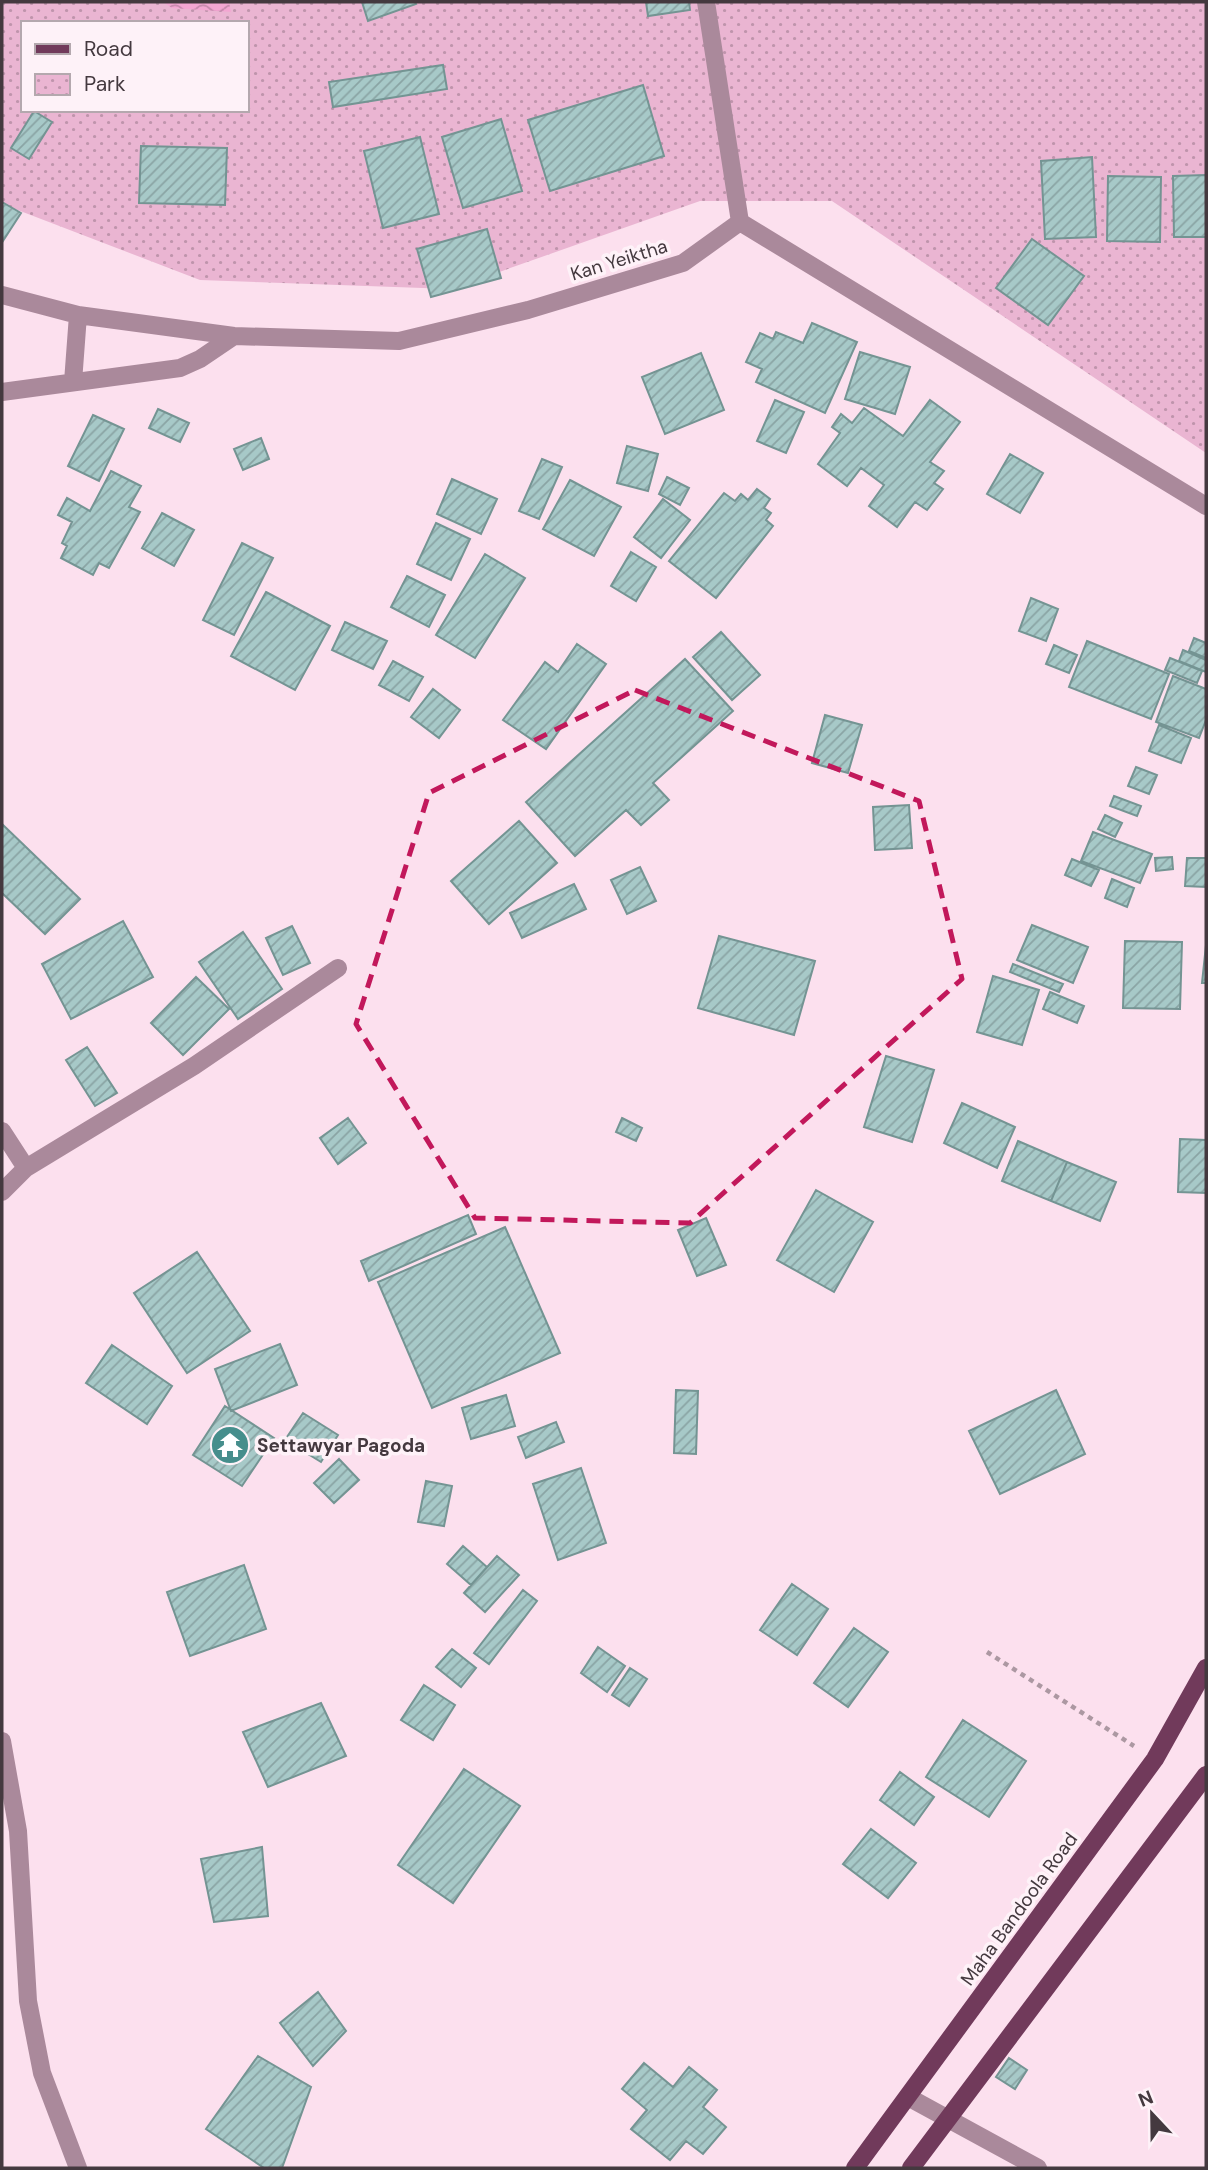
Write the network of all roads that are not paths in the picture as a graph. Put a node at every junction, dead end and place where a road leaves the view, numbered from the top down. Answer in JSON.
{"nodes":[{"id":1,"x":706,"y":2,"type":"edge"},
{"id":2,"x":740,"y":222,"type":"junction"},
{"id":3,"x":2,"y":295,"type":"edge"},
{"id":4,"x":78,"y":315,"type":"junction"},
{"id":5,"x":234,"y":336,"type":"junction"},
{"id":6,"x":73,"y":382,"type":"junction"},
{"id":7,"x":2,"y":392,"type":"edge"},
{"id":8,"x":1206,"y":506,"type":"edge"},
{"id":9,"x":338,"y":968,"type":"dead end"},
{"id":10,"x":2,"y":1131,"type":"edge"},
{"id":11,"x":26,"y":1168,"type":"junction"},
{"id":12,"x":2,"y":1192,"type":"edge"},
{"id":13,"x":1206,"y":1668,"type":"edge"},
{"id":14,"x":2,"y":1741,"type":"edge"},
{"id":15,"x":1206,"y":1775,"type":"edge"},
{"id":16,"x":908,"y":2097,"type":"junction"},
{"id":17,"x":948,"y":2120,"type":"junction"},
{"id":18,"x":78,"y":2168,"type":"edge"},
{"id":19,"x":855,"y":2168,"type":"edge"},
{"id":20,"x":911,"y":2168,"type":"edge"},
{"id":21,"x":1038,"y":2168,"type":"edge"}],
"edges":[{"from":1,"to":2,"type":"street"},
{"from":2,"to":5,"type":"street","name":"Kan Yeiktha"},
{"from":2,"to":8,"type":"street"},
{"from":3,"to":4,"type":"street","name":"Kan Yeiktha"},
{"from":4,"to":5,"type":"street","name":"Kan Yeiktha"},
{"from":4,"to":6,"type":"street"},
{"from":5,"to":6,"type":"street"},
{"from":6,"to":7,"type":"street"},
{"from":9,"to":11,"type":"street"},
{"from":10,"to":11,"type":"street"},
{"from":11,"to":12,"type":"street"},
{"from":13,"to":16,"type":"main road","name":"Maha Bandoola Road"},
{"from":14,"to":18,"type":"street"},
{"from":15,"to":17,"type":"main road"},
{"from":16,"to":17,"type":"street"},
{"from":16,"to":19,"type":"main road","name":"Maha Bandoola Road"},
{"from":17,"to":20,"type":"main road"},
{"from":17,"to":21,"type":"street"}]}
